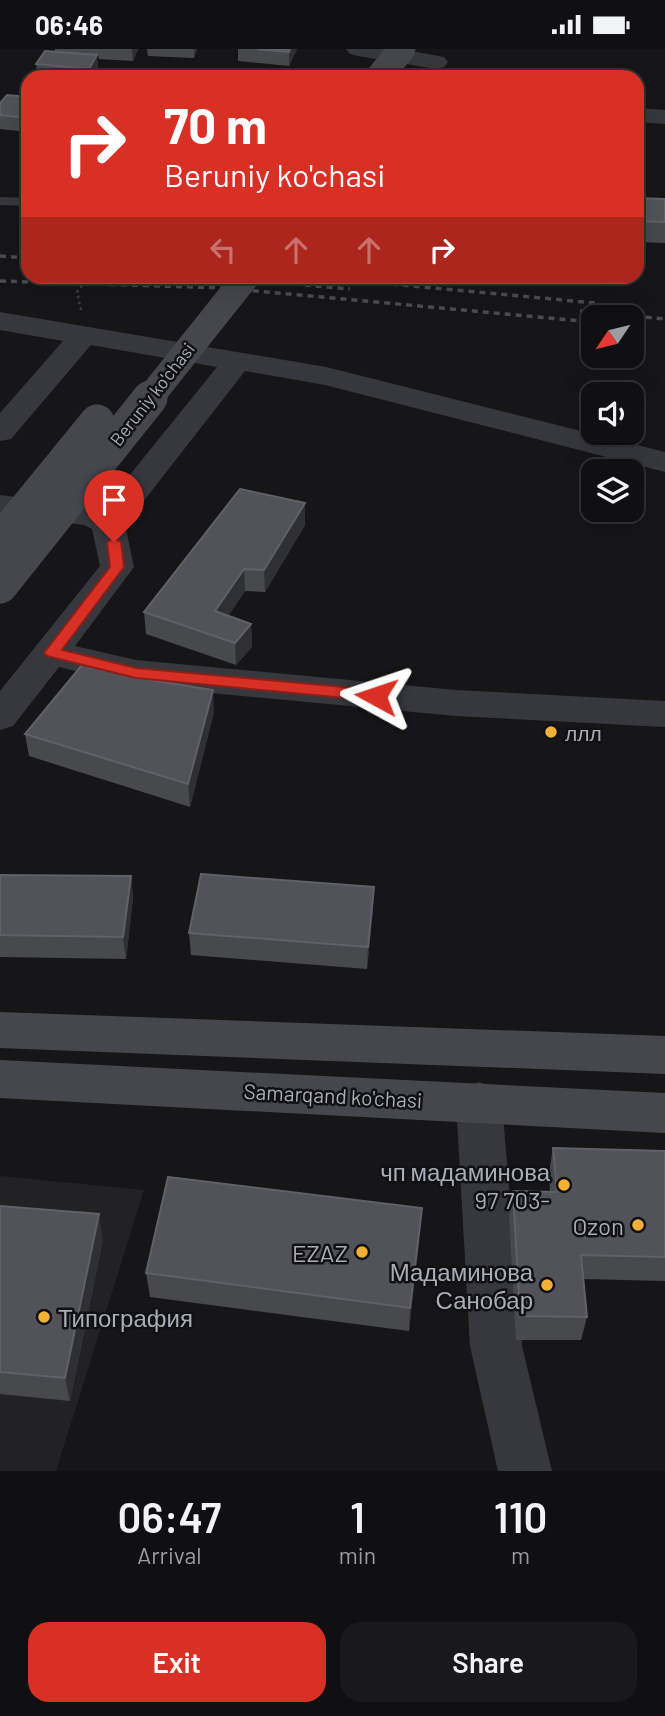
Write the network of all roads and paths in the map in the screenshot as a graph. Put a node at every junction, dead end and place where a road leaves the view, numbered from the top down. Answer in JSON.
{"nodes":[{"id":1,"x":402,"y":49,"type":"edge"},
{"id":2,"x":368,"y":50,"type":"edge"},
{"id":3,"x":434,"y":59,"type":"edge"},
{"id":4,"x":385,"y":70,"type":"edge"},
{"id":5,"x":416,"y":70,"type":"edge"},
{"id":6,"x":644,"y":116,"type":"edge"},
{"id":7,"x":665,"y":117,"type":"edge"},
{"id":8,"x":0,"y":201,"type":"edge"},
{"id":9,"x":21,"y":202,"type":"edge"},
{"id":10,"x":83,"y":284,"type":"edge"},
{"id":11,"x":210,"y":284,"type":"edge"},
{"id":12,"x":240,"y":284,"type":"edge"},
{"id":13,"x":0,"y":321,"type":"edge"},
{"id":14,"x":85,"y":334,"type":"junction"},
{"id":15,"x":239,"y":361,"type":"junction"},
{"id":16,"x":0,"y":432,"type":"edge"},
{"id":17,"x":665,"y":463,"type":"edge"},
{"id":18,"x":0,"y":505,"type":"edge"},
{"id":19,"x":108,"y":524,"type":"junction"},
{"id":20,"x":0,"y":541,"type":"edge"},
{"id":21,"x":0,"y":586,"type":"edge"},
{"id":22,"x":52,"y":653,"type":"junction"},
{"id":23,"x":665,"y":714,"type":"edge"},
{"id":24,"x":0,"y":717,"type":"edge"},
{"id":25,"x":0,"y":1030,"type":"edge"},
{"id":26,"x":665,"y":1055,"type":"edge"},
{"id":27,"x":0,"y":1079,"type":"edge"},
{"id":28,"x":479,"y":1102,"type":"junction"},
{"id":29,"x":665,"y":1113,"type":"edge"},
{"id":30,"x":525,"y":1471,"type":"edge"}],
"edges":[{"from":1,"to":4,"type":"main road","bridge":true},
{"from":2,"to":3,"type":"street"},
{"from":3,"to":5,"type":"main road"},
{"from":6,"to":7,"type":"street"},
{"from":8,"to":9,"type":"lane"},
{"from":10,"to":14,"type":"path"},
{"from":11,"to":20,"type":"main road","name":"Beruniy ko'chasi","bridge":true},
{"from":12,"to":21,"type":"main road","name":"Beruniy ko'chasi","bridge":true},
{"from":13,"to":14,"type":"street"},
{"from":14,"to":15,"type":"street"},
{"from":14,"to":16,"type":"street"},
{"from":15,"to":17,"type":"street"},
{"from":15,"to":19,"type":"street"},
{"from":18,"to":19,"type":"street"},
{"from":19,"to":22,"type":"street"},
{"from":22,"to":23,"type":"street"},
{"from":22,"to":24,"type":"street"},
{"from":25,"to":26,"type":"main road"},
{"from":27,"to":28,"type":"main road","name":"Samarqand ko'chasi"},
{"from":28,"to":29,"type":"main road","name":"Samarqand ko'chasi"},
{"from":28,"to":30,"type":"street"}]}
